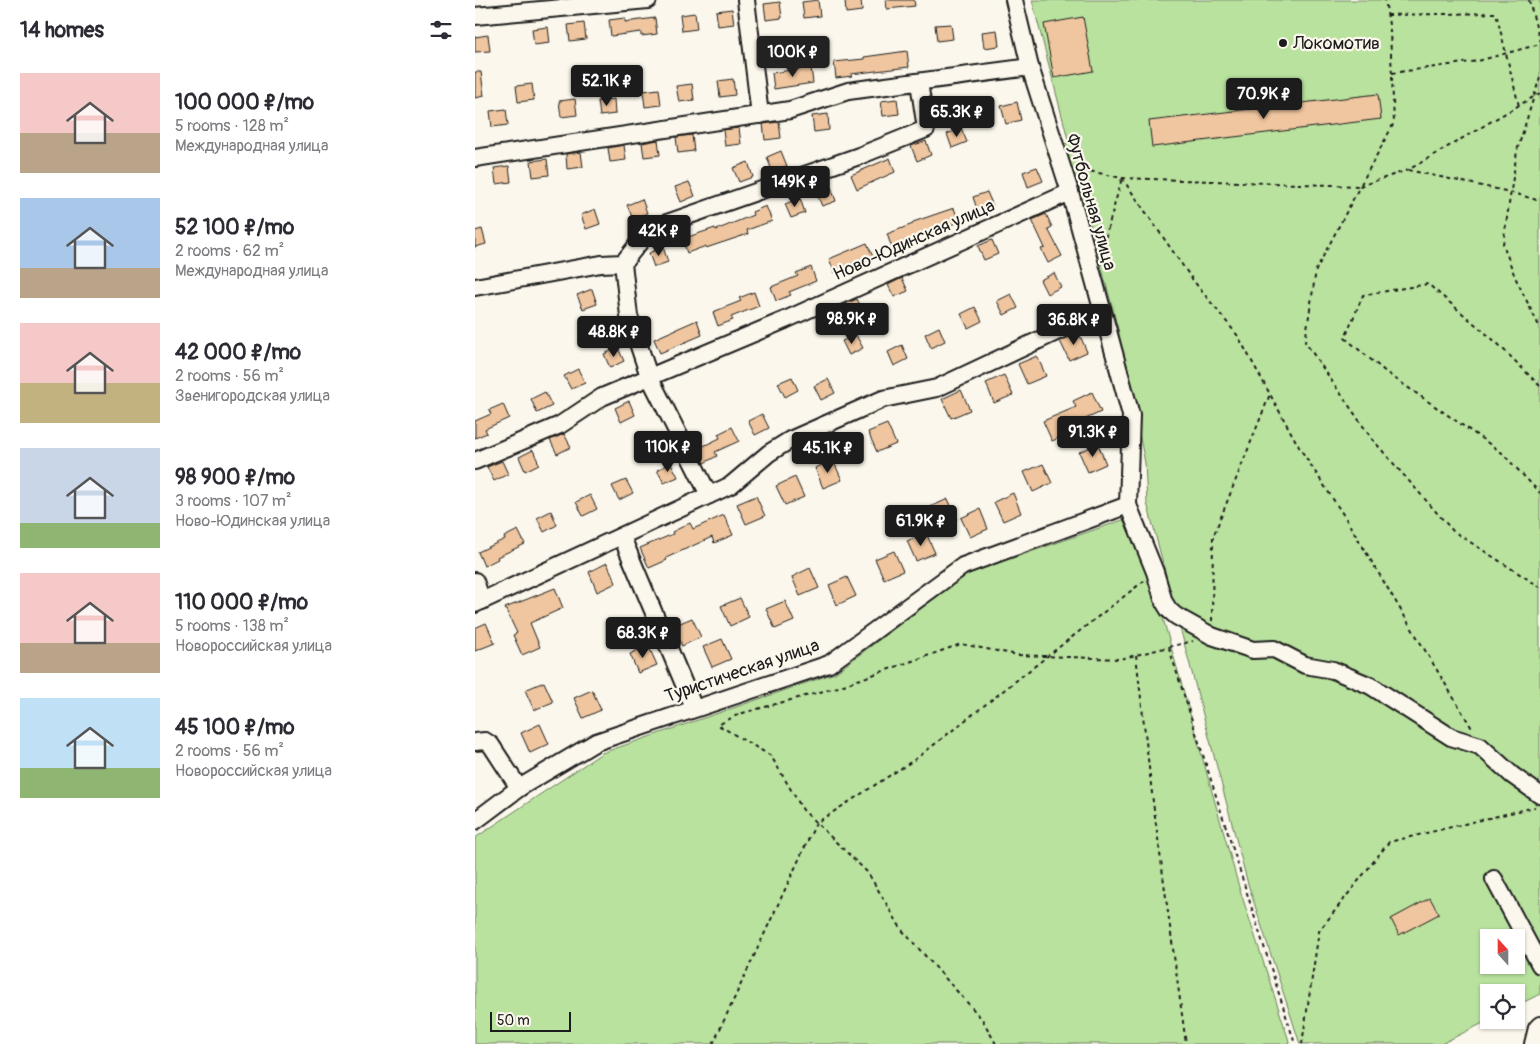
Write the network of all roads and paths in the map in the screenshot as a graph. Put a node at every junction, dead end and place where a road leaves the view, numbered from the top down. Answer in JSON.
{"nodes":[{"id":1,"x":648,"y":0,"type":"edge"},
{"id":2,"x":746,"y":0,"type":"edge"},
{"id":3,"x":1014,"y":0,"type":"edge"},
{"id":4,"x":1385,"y":0,"type":"edge"},
{"id":5,"x":1529,"y":0,"type":"edge"},
{"id":6,"x":1387,"y":15,"type":"junction"},
{"id":7,"x":475,"y":16,"type":"edge"},
{"id":8,"x":1540,"y":43,"type":"edge"},
{"id":9,"x":1505,"y":52,"type":"junction"},
{"id":10,"x":1030,"y":67,"type":"junction"},
{"id":11,"x":1392,"y":73,"type":"junction"},
{"id":12,"x":1540,"y":77,"type":"edge"},
{"id":13,"x":919,"y":82,"type":"junction"},
{"id":14,"x":1540,"y":93,"type":"edge"},
{"id":15,"x":1533,"y":98,"type":"junction"},
{"id":16,"x":1519,"y":106,"type":"junction"},
{"id":17,"x":760,"y":115,"type":"junction"},
{"id":18,"x":475,"y":158,"type":"edge"},
{"id":19,"x":1061,"y":165,"type":"junction"},
{"id":20,"x":1408,"y":170,"type":"junction"},
{"id":21,"x":1122,"y":178,"type":"junction"},
{"id":22,"x":1360,"y":186,"type":"junction"},
{"id":23,"x":1070,"y":192,"type":"junction"},
{"id":24,"x":1511,"y":192,"type":"junction"},
{"id":25,"x":1540,"y":200,"type":"edge"},
{"id":26,"x":1101,"y":253,"type":"dead end"},
{"id":27,"x":623,"y":263,"type":"junction"},
{"id":28,"x":475,"y":287,"type":"edge"},
{"id":29,"x":1101,"y":311,"type":"junction"},
{"id":30,"x":1540,"y":328,"type":"edge"},
{"id":31,"x":649,"y":376,"type":"junction"},
{"id":32,"x":1540,"y":386,"type":"edge"},
{"id":33,"x":1270,"y":394,"type":"junction"},
{"id":34,"x":475,"y":461,"type":"edge"},
{"id":35,"x":1540,"y":493,"type":"edge"},
{"id":36,"x":709,"y":495,"type":"junction"},
{"id":37,"x":1128,"y":505,"type":"junction"},
{"id":38,"x":621,"y":537,"type":"junction"},
{"id":39,"x":1155,"y":572,"type":"junction"},
{"id":40,"x":475,"y":581,"type":"edge"},
{"id":41,"x":1540,"y":587,"type":"edge"},
{"id":42,"x":479,"y":602,"type":"edge"},
{"id":43,"x":1212,"y":636,"type":"junction"},
{"id":44,"x":1169,"y":648,"type":"junction"},
{"id":45,"x":1136,"y":655,"type":"junction"},
{"id":46,"x":1046,"y":656,"type":"junction"},
{"id":47,"x":694,"y":708,"type":"junction"},
{"id":48,"x":475,"y":742,"type":"edge"},
{"id":49,"x":1488,"y":753,"type":"junction"},
{"id":50,"x":519,"y":788,"type":"junction"},
{"id":51,"x":1540,"y":795,"type":"edge"},
{"id":52,"x":1540,"y":805,"type":"edge"},
{"id":53,"x":475,"y":821,"type":"edge"},
{"id":54,"x":816,"y":823,"type":"junction"},
{"id":55,"x":1494,"y":879,"type":"dead end"},
{"id":56,"x":1540,"y":965,"type":"edge"},
{"id":57,"x":1540,"y":1025,"type":"edge"},
{"id":58,"x":713,"y":1044,"type":"edge"},
{"id":59,"x":996,"y":1044,"type":"edge"},
{"id":60,"x":1186,"y":1044,"type":"edge"},
{"id":61,"x":1295,"y":1044,"type":"edge"},
{"id":62,"x":1302,"y":1044,"type":"edge"},
{"id":63,"x":1533,"y":1044,"type":"edge"}],
"edges":[{"from":1,"to":7,"type":"street"},
{"from":2,"to":17,"type":"street"},
{"from":3,"to":10,"type":"street","name":"Футбольная улица"},
{"from":4,"to":6,"type":"path"},
{"from":5,"to":8,"type":"path"},
{"from":6,"to":9,"type":"path"},
{"from":6,"to":11,"type":"path"},
{"from":8,"to":9,"type":"path"},
{"from":9,"to":11,"type":"path"},
{"from":9,"to":16,"type":"path"},
{"from":10,"to":13,"type":"street"},
{"from":10,"to":19,"type":"street","name":"Футбольная улица"},
{"from":11,"to":22,"type":"path"},
{"from":12,"to":15,"type":"path"},
{"from":13,"to":17,"type":"street"},
{"from":13,"to":27,"type":"street"},
{"from":14,"to":15,"type":"path"},
{"from":15,"to":16,"type":"path"},
{"from":15,"to":24,"type":"path"},
{"from":16,"to":20,"type":"path"},
{"from":17,"to":18,"type":"street"},
{"from":19,"to":21,"type":"path"},
{"from":19,"to":23,"type":"street","name":"Футбольная улица"},
{"from":20,"to":22,"type":"path"},
{"from":20,"to":24,"type":"path"},
{"from":21,"to":22,"type":"path"},
{"from":21,"to":26,"type":"path"},
{"from":21,"to":33,"type":"path"},
{"from":22,"to":41,"type":"path"},
{"from":23,"to":29,"type":"street","name":"Футбольная улица"},
{"from":23,"to":31,"type":"street","name":"Ново-Юдинская улица"},
{"from":24,"to":25,"type":"path"},
{"from":24,"to":30,"type":"path"},
{"from":27,"to":28,"type":"street"},
{"from":27,"to":31,"type":"street"},
{"from":29,"to":36,"type":"street"},
{"from":29,"to":37,"type":"street","name":"Футбольная улица"},
{"from":31,"to":34,"type":"street","name":"Ново-Юдинская улица"},
{"from":31,"to":36,"type":"street"},
{"from":32,"to":35,"type":"path"},
{"from":33,"to":43,"type":"path"},
{"from":33,"to":49,"type":"path"},
{"from":36,"to":38,"type":"street"},
{"from":37,"to":39,"type":"street"},
{"from":37,"to":47,"type":"street","name":"Туристическая улица"},
{"from":38,"to":42,"type":"street"},
{"from":38,"to":47,"type":"street"},
{"from":39,"to":43,"type":"street"},
{"from":39,"to":46,"type":"path"},
{"from":40,"to":42,"type":"street"},
{"from":43,"to":44,"type":"path"},
{"from":43,"to":49,"type":"street"},
{"from":44,"to":45,"type":"path"},
{"from":44,"to":61,"type":"path"},
{"from":45,"to":46,"type":"path"},
{"from":45,"to":60,"type":"path"},
{"from":46,"to":54,"type":"path"},
{"from":46,"to":54,"type":"path"},
{"from":47,"to":50,"type":"street","name":"Туристическая улица"},
{"from":48,"to":50,"type":"street"},
{"from":49,"to":51,"type":"street"},
{"from":50,"to":53,"type":"street","name":"Туристическая улица"},
{"from":52,"to":62,"type":"path"},
{"from":54,"to":58,"type":"path"},
{"from":54,"to":59,"type":"path"},
{"from":55,"to":56,"type":"street"},
{"from":57,"to":63,"type":"street"}]}
